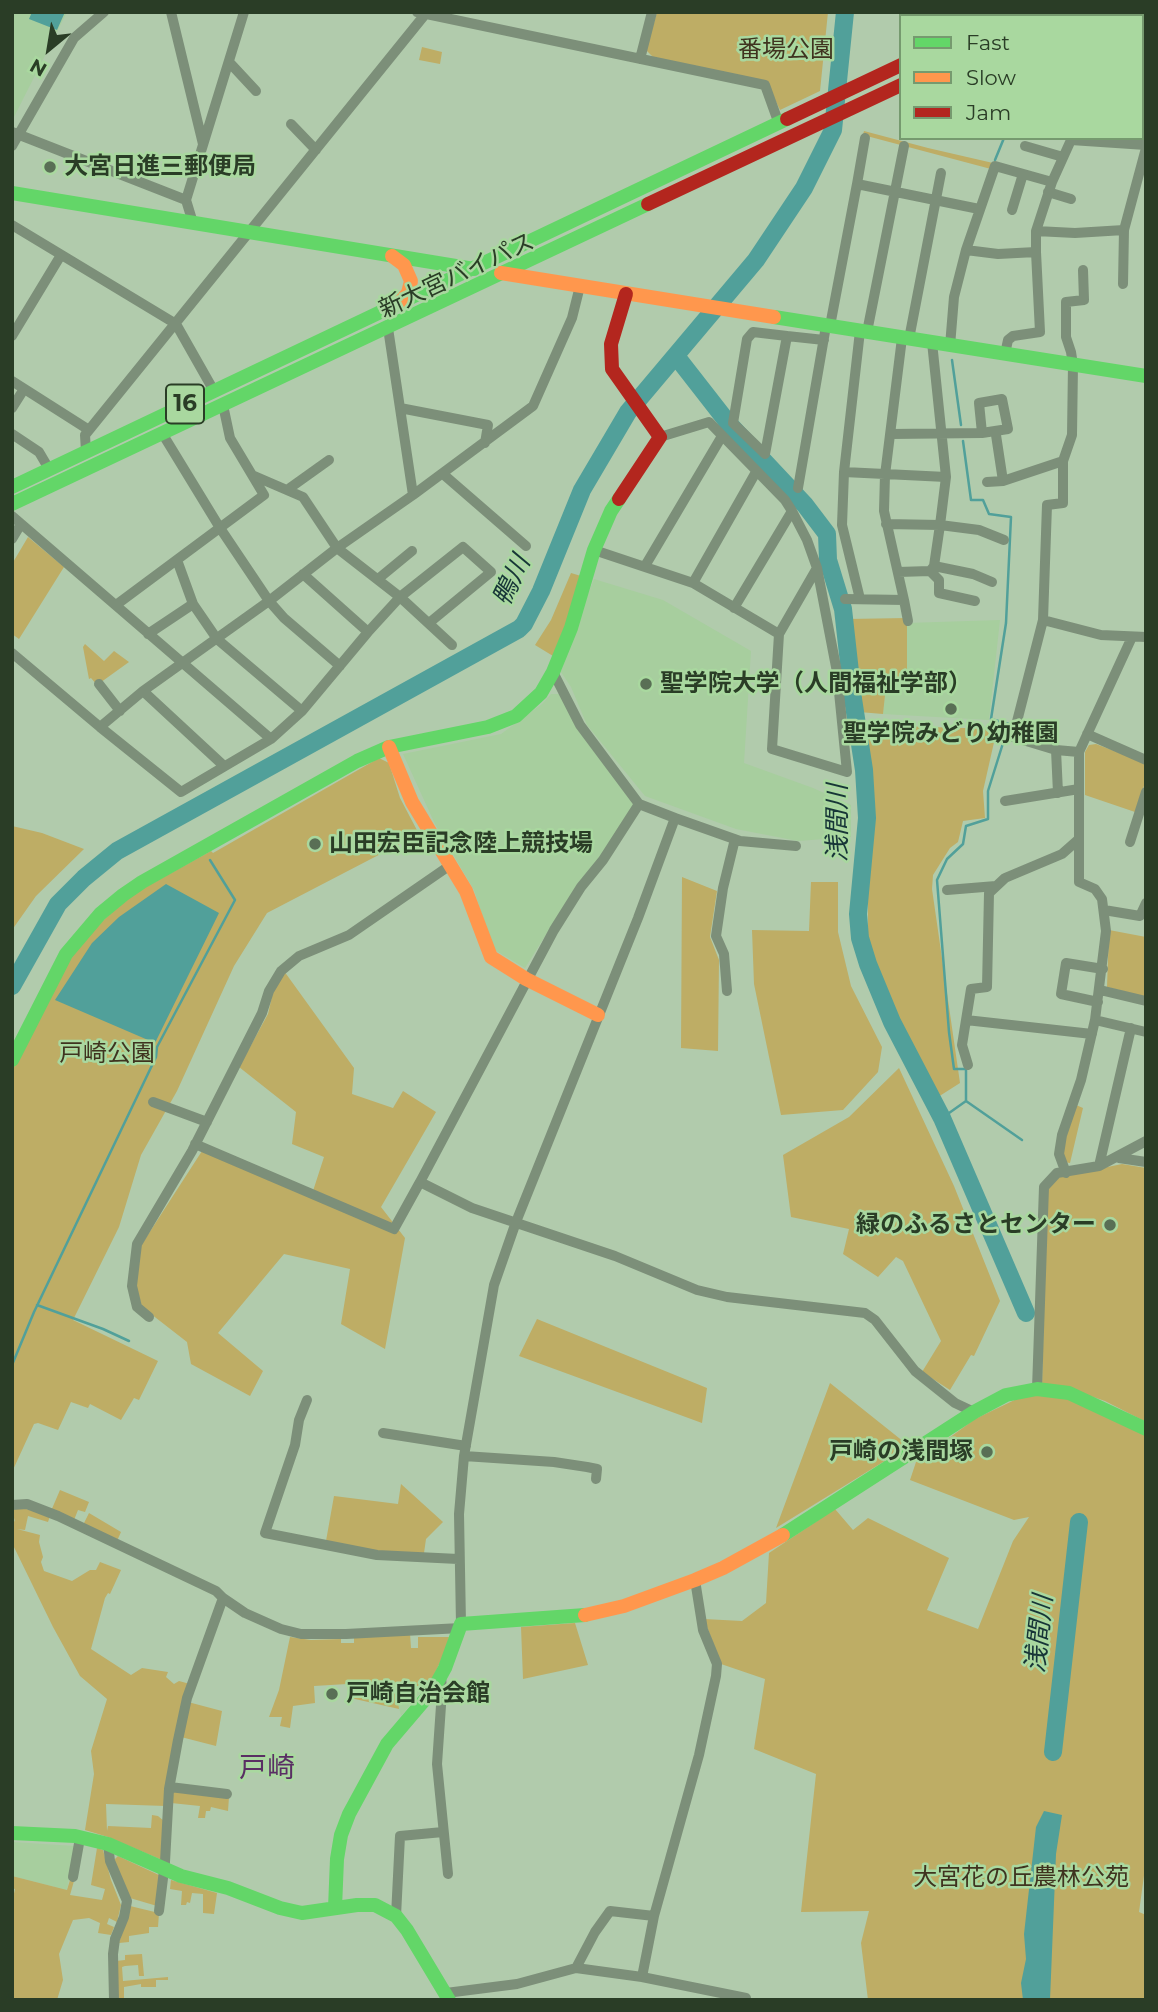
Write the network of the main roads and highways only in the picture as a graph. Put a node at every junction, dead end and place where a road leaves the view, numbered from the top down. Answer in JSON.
{"nodes":[{"id":1,"x":899,"y":66,"type":"edge"},
{"id":2,"x":899,"y":86,"type":"edge"},
{"id":3,"x":12,"y":193,"type":"edge"},
{"id":4,"x":392,"y":256,"type":"junction"},
{"id":5,"x":474,"y":269,"type":"junction"},
{"id":6,"x":503,"y":273,"type":"junction"},
{"id":7,"x":626,"y":293,"type":"junction"},
{"id":8,"x":400,"y":302,"type":"junction"},
{"id":9,"x":1146,"y":376,"type":"edge"},
{"id":10,"x":12,"y":487,"type":"edge"},
{"id":11,"x":12,"y":504,"type":"edge"},
{"id":12,"x":389,"y":747,"type":"junction"},
{"id":13,"x":598,"y":1015,"type":"road end"},
{"id":14,"x":12,"y":1060,"type":"edge"},
{"id":15,"x":1146,"y":1429,"type":"edge"},
{"id":16,"x":12,"y":1833,"type":"edge"},
{"id":17,"x":335,"y":1908,"type":"junction"},
{"id":18,"x":448,"y":1996,"type":"edge"}],
"edges":[{"from":1,"to":5,"type":"main road","name":"新大宮バイパス","number":"16"},
{"from":2,"to":6,"type":"main road","name":"新大宮バイパス","number":"16"},
{"from":3,"to":4,"type":"main road"},
{"from":4,"to":5,"type":"main road"},
{"from":4,"to":8,"type":"main road"},
{"from":5,"to":6,"type":"main road"},
{"from":5,"to":8,"type":"main road","name":"新大宮バイパス","number":"16"},
{"from":6,"to":7,"type":"main road"},
{"from":6,"to":11,"type":"main road","name":"新大宮バイパス","number":"16"},
{"from":7,"to":9,"type":"main road"},
{"from":7,"to":12,"type":"main road"},
{"from":8,"to":10,"type":"main road","name":"新大宮バイパス","number":"16"},
{"from":12,"to":13,"type":"main road"},
{"from":12,"to":14,"type":"main road"},
{"from":15,"to":17,"type":"main road"},
{"from":16,"to":17,"type":"main road"},
{"from":17,"to":18,"type":"main road"}]}
